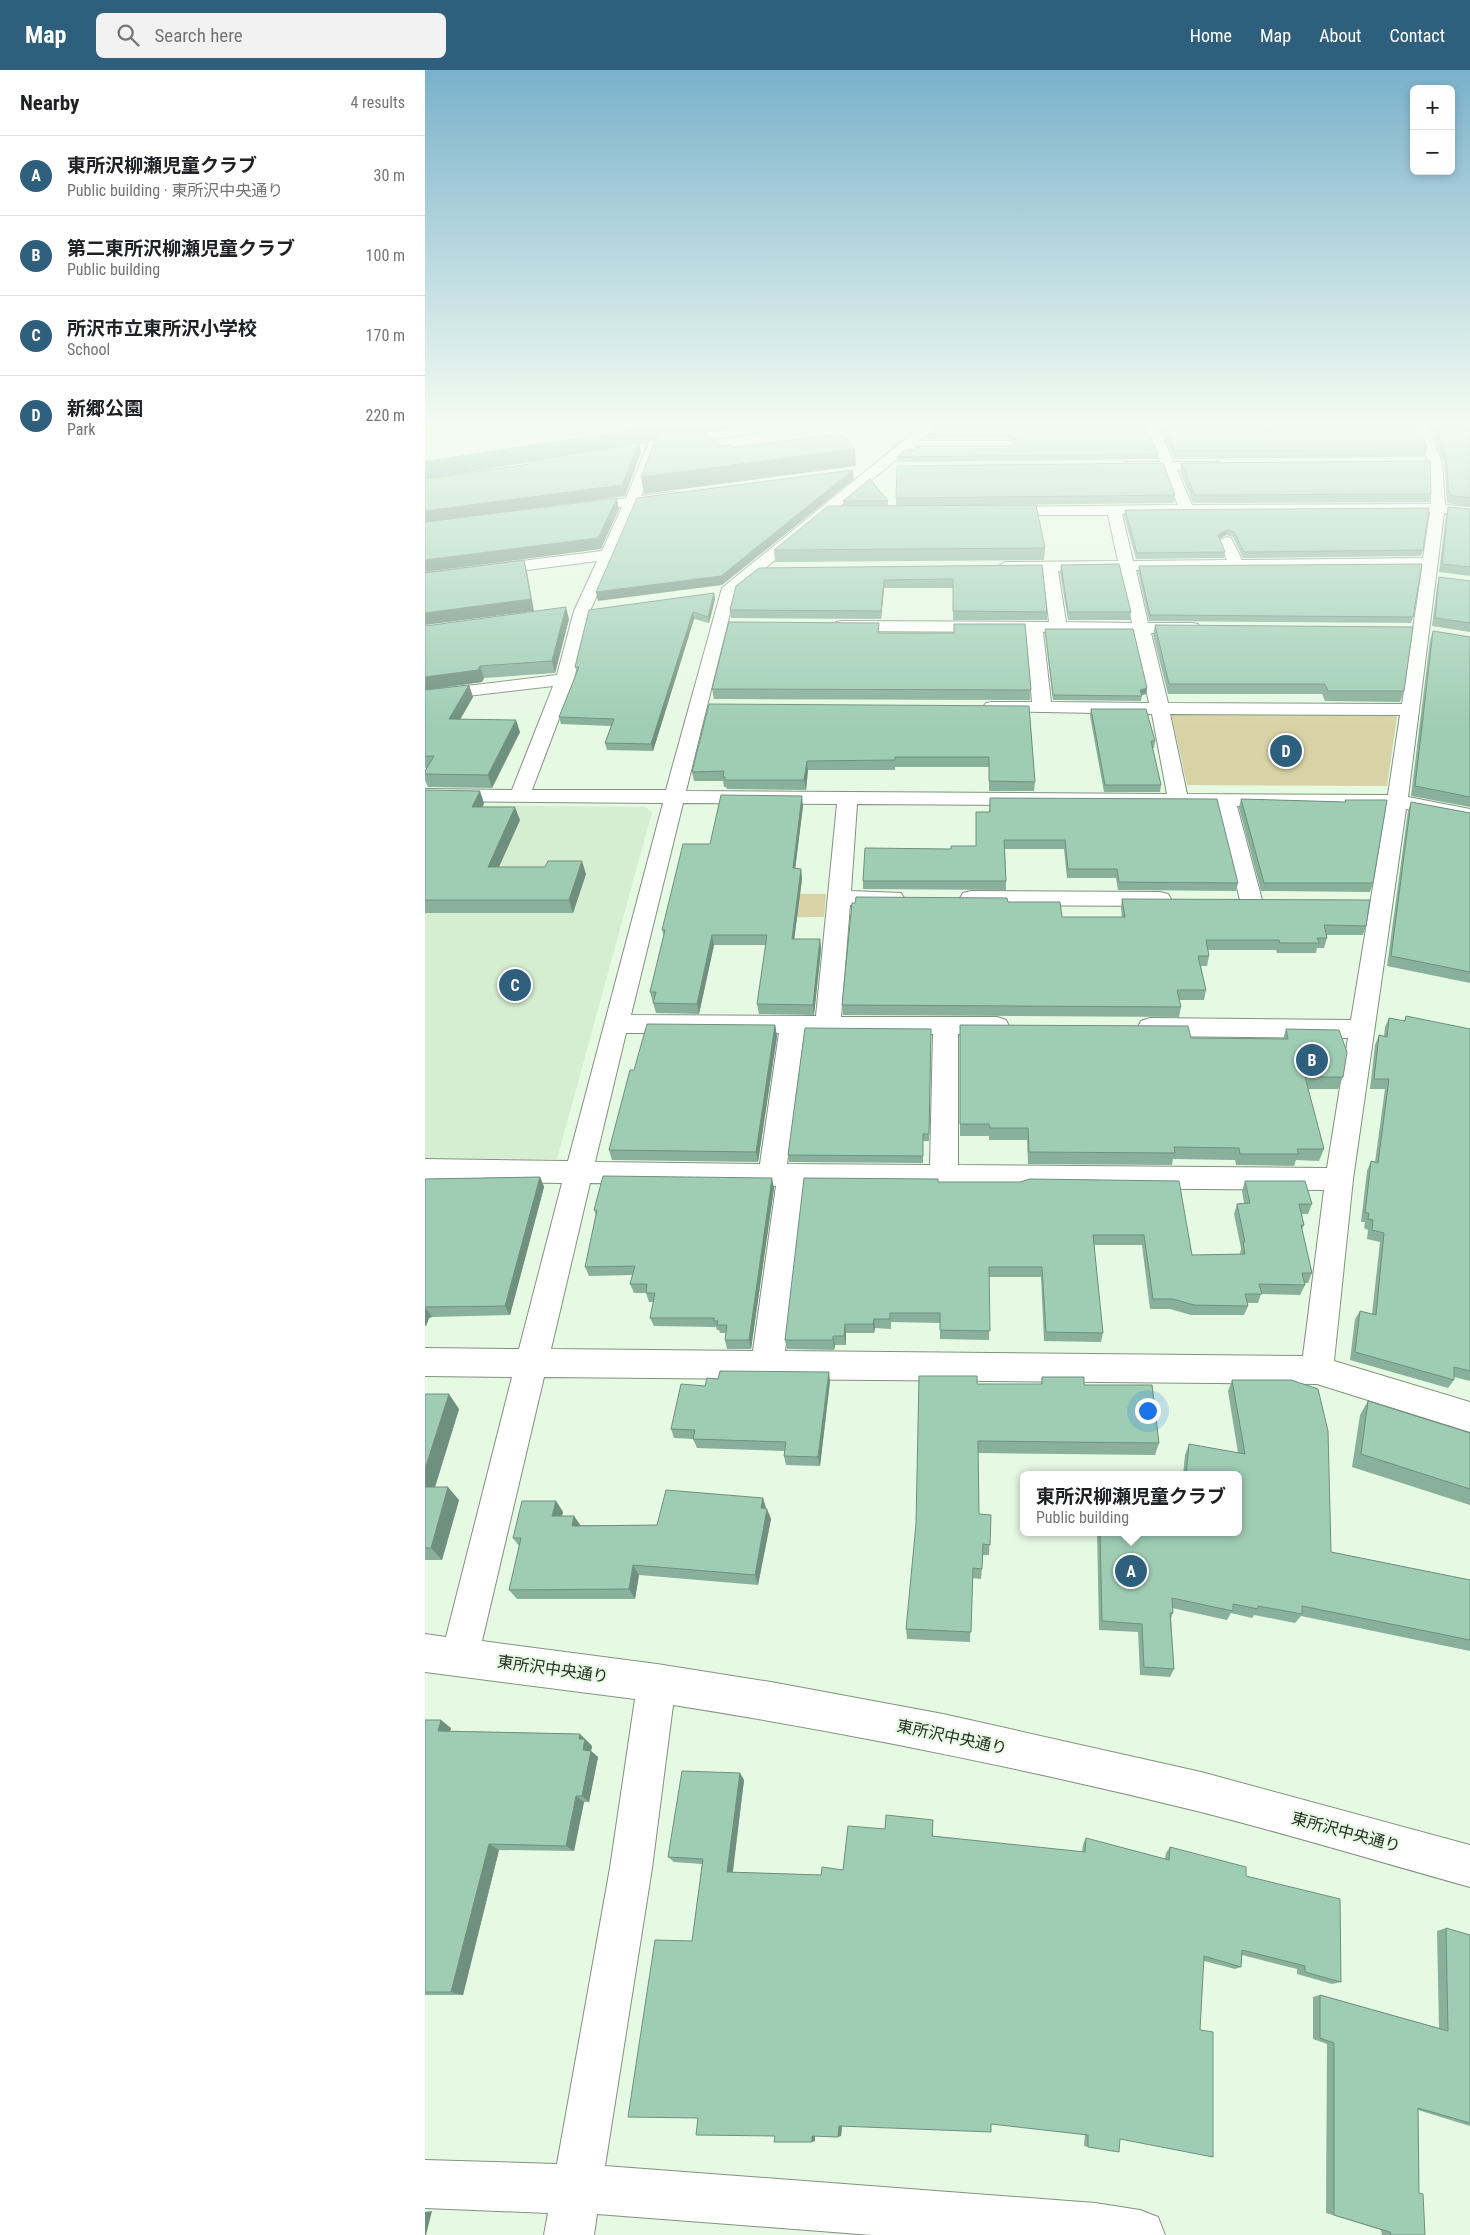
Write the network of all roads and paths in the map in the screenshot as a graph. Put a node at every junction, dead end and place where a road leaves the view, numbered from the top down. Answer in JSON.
{"nodes":[{"id":1,"x":622,"y":524,"type":"edge"},
{"id":2,"x":809,"y":524,"type":"edge"},
{"id":3,"x":1117,"y":524,"type":"edge"},
{"id":4,"x":1437,"y":524,"type":"edge"},
{"id":5,"x":1226,"y":541,"type":"edge"},
{"id":6,"x":608,"y":555,"type":"junction"},
{"id":7,"x":1237,"y":565,"type":"junction"},
{"id":8,"x":1050,"y":566,"type":"junction"},
{"id":9,"x":991,"y":567,"type":"edge"},
{"id":10,"x":1126,"y":567,"type":"junction"},
{"id":11,"x":754,"y":569,"type":"junction"},
{"id":12,"x":777,"y":569,"type":"edge"},
{"id":13,"x":1435,"y":573,"type":"junction"},
{"id":14,"x":425,"y":578,"type":"edge"},
{"id":15,"x":603,"y":608,"type":"edge"},
{"id":16,"x":582,"y":611,"type":"junction"},
{"id":17,"x":561,"y":614,"type":"edge"},
{"id":18,"x":718,"y":625,"type":"junction"},
{"id":19,"x":741,"y":625,"type":"edge"},
{"id":20,"x":829,"y":626,"type":"edge"},
{"id":21,"x":1034,"y":626,"type":"junction"},
{"id":22,"x":1058,"y":626,"type":"junction"},
{"id":23,"x":1142,"y":627,"type":"junction"},
{"id":24,"x":1211,"y":628,"type":"edge"},
{"id":25,"x":565,"y":679,"type":"junction"},
{"id":26,"x":425,"y":696,"type":"edge"},
{"id":27,"x":975,"y":707,"type":"edge"},
{"id":28,"x":1043,"y":707,"type":"junction"},
{"id":29,"x":1161,"y":709,"type":"junction"},
{"id":30,"x":1409,"y":710,"type":"junction"},
{"id":31,"x":425,"y":795,"type":"edge"},
{"id":32,"x":520,"y":796,"type":"junction"},
{"id":33,"x":848,"y":796,"type":"junction"},
{"id":34,"x":675,"y":797,"type":"junction"},
{"id":35,"x":1178,"y":798,"type":"junction"},
{"id":36,"x":1225,"y":799,"type":"junction"},
{"id":37,"x":1397,"y":801,"type":"junction"},
{"id":38,"x":1470,"y":815,"type":"edge"},
{"id":39,"x":839,"y":898,"type":"junction"},
{"id":40,"x":914,"y":898,"type":"edge"},
{"id":41,"x":953,"y":898,"type":"edge"},
{"id":42,"x":1182,"y":899,"type":"edge"},
{"id":43,"x":1251,"y":900,"type":"edge"},
{"id":44,"x":1357,"y":900,"type":"edge"},
{"id":45,"x":1380,"y":901,"type":"junction"},
{"id":46,"x":616,"y":1024,"type":"junction"},
{"id":47,"x":828,"y":1024,"type":"junction"},
{"id":48,"x":793,"y":1025,"type":"junction"},
{"id":49,"x":945,"y":1026,"type":"junction"},
{"id":50,"x":1024,"y":1026,"type":"edge"},
{"id":51,"x":1131,"y":1027,"type":"edge"},
{"id":52,"x":1363,"y":1029,"type":"junction"},
{"id":53,"x":425,"y":1170,"type":"edge"},
{"id":54,"x":581,"y":1171,"type":"junction"},
{"id":55,"x":782,"y":1175,"type":"junction"},
{"id":56,"x":944,"y":1175,"type":"junction"},
{"id":57,"x":1339,"y":1179,"type":"junction"},
{"id":58,"x":425,"y":1362,"type":"edge"},
{"id":59,"x":533,"y":1363,"type":"junction"},
{"id":60,"x":767,"y":1366,"type":"junction"},
{"id":61,"x":1317,"y":1370,"type":"junction"},
{"id":62,"x":1470,"y":1417,"type":"edge"},
{"id":63,"x":442,"y":1655,"type":"edge"},
{"id":64,"x":657,"y":1683,"type":"junction"},
{"id":65,"x":1470,"y":1866,"type":"edge"},
{"id":66,"x":425,"y":2184,"type":"edge"},
{"id":67,"x":573,"y":2212,"type":"edge"},
{"id":68,"x":1140,"y":2235,"type":"edge"}],
"edges":[{"from":1,"to":6,"type":"street"},
{"from":2,"to":11,"type":"street"},
{"from":3,"to":10,"type":"street"},
{"from":4,"to":13,"type":"street"},
{"from":5,"to":7,"type":"street"},
{"from":6,"to":14,"type":"street"},
{"from":6,"to":16,"type":"street"},
{"from":7,"to":10,"type":"street"},
{"from":7,"to":13,"type":"street"},
{"from":8,"to":9,"type":"street"},
{"from":8,"to":10,"type":"street"},
{"from":8,"to":22,"type":"street"},
{"from":10,"to":23,"type":"street"},
{"from":11,"to":12,"type":"street"},
{"from":11,"to":18,"type":"street"},
{"from":13,"to":30,"type":"street"},
{"from":15,"to":16,"type":"street"},
{"from":16,"to":17,"type":"street"},
{"from":16,"to":25,"type":"street"},
{"from":18,"to":19,"type":"street"},
{"from":18,"to":34,"type":"street"},
{"from":20,"to":21,"type":"street"},
{"from":21,"to":22,"type":"street"},
{"from":21,"to":28,"type":"street"},
{"from":22,"to":23,"type":"street"},
{"from":23,"to":24,"type":"street"},
{"from":23,"to":29,"type":"street"},
{"from":25,"to":26,"type":"street"},
{"from":25,"to":32,"type":"street"},
{"from":27,"to":28,"type":"street"},
{"from":28,"to":29,"type":"street"},
{"from":29,"to":30,"type":"street"},
{"from":29,"to":35,"type":"street"},
{"from":30,"to":37,"type":"street"},
{"from":31,"to":32,"type":"street"},
{"from":32,"to":34,"type":"street"},
{"from":33,"to":34,"type":"street"},
{"from":33,"to":35,"type":"street"},
{"from":33,"to":39,"type":"street"},
{"from":34,"to":46,"type":"street"},
{"from":35,"to":36,"type":"street"},
{"from":36,"to":37,"type":"street"},
{"from":36,"to":43,"type":"street"},
{"from":37,"to":38,"type":"street"},
{"from":37,"to":45,"type":"street"},
{"from":39,"to":40,"type":"street"},
{"from":39,"to":47,"type":"street"},
{"from":41,"to":42,"type":"street"},
{"from":44,"to":45,"type":"street"},
{"from":45,"to":52,"type":"street"},
{"from":46,"to":48,"type":"street"},
{"from":46,"to":54,"type":"street"},
{"from":47,"to":48,"type":"street"},
{"from":47,"to":49,"type":"street"},
{"from":48,"to":55,"type":"street"},
{"from":49,"to":50,"type":"street"},
{"from":49,"to":56,"type":"street"},
{"from":51,"to":52,"type":"street"},
{"from":52,"to":57,"type":"street"},
{"from":53,"to":54,"type":"street"},
{"from":54,"to":55,"type":"street"},
{"from":54,"to":59,"type":"street"},
{"from":55,"to":56,"type":"street"},
{"from":55,"to":60,"type":"street"},
{"from":56,"to":57,"type":"street"},
{"from":57,"to":61,"type":"street"},
{"from":58,"to":59,"type":"street"},
{"from":59,"to":60,"type":"street"},
{"from":59,"to":63,"type":"street"},
{"from":60,"to":61,"type":"street"},
{"from":61,"to":62,"type":"street"},
{"from":63,"to":64,"type":"street","name":"東所沢中央通り"},
{"from":64,"to":65,"type":"street","name":"東所沢中央通り"},
{"from":64,"to":67,"type":"street"},
{"from":66,"to":67,"type":"street"},
{"from":67,"to":68,"type":"street"}]}
